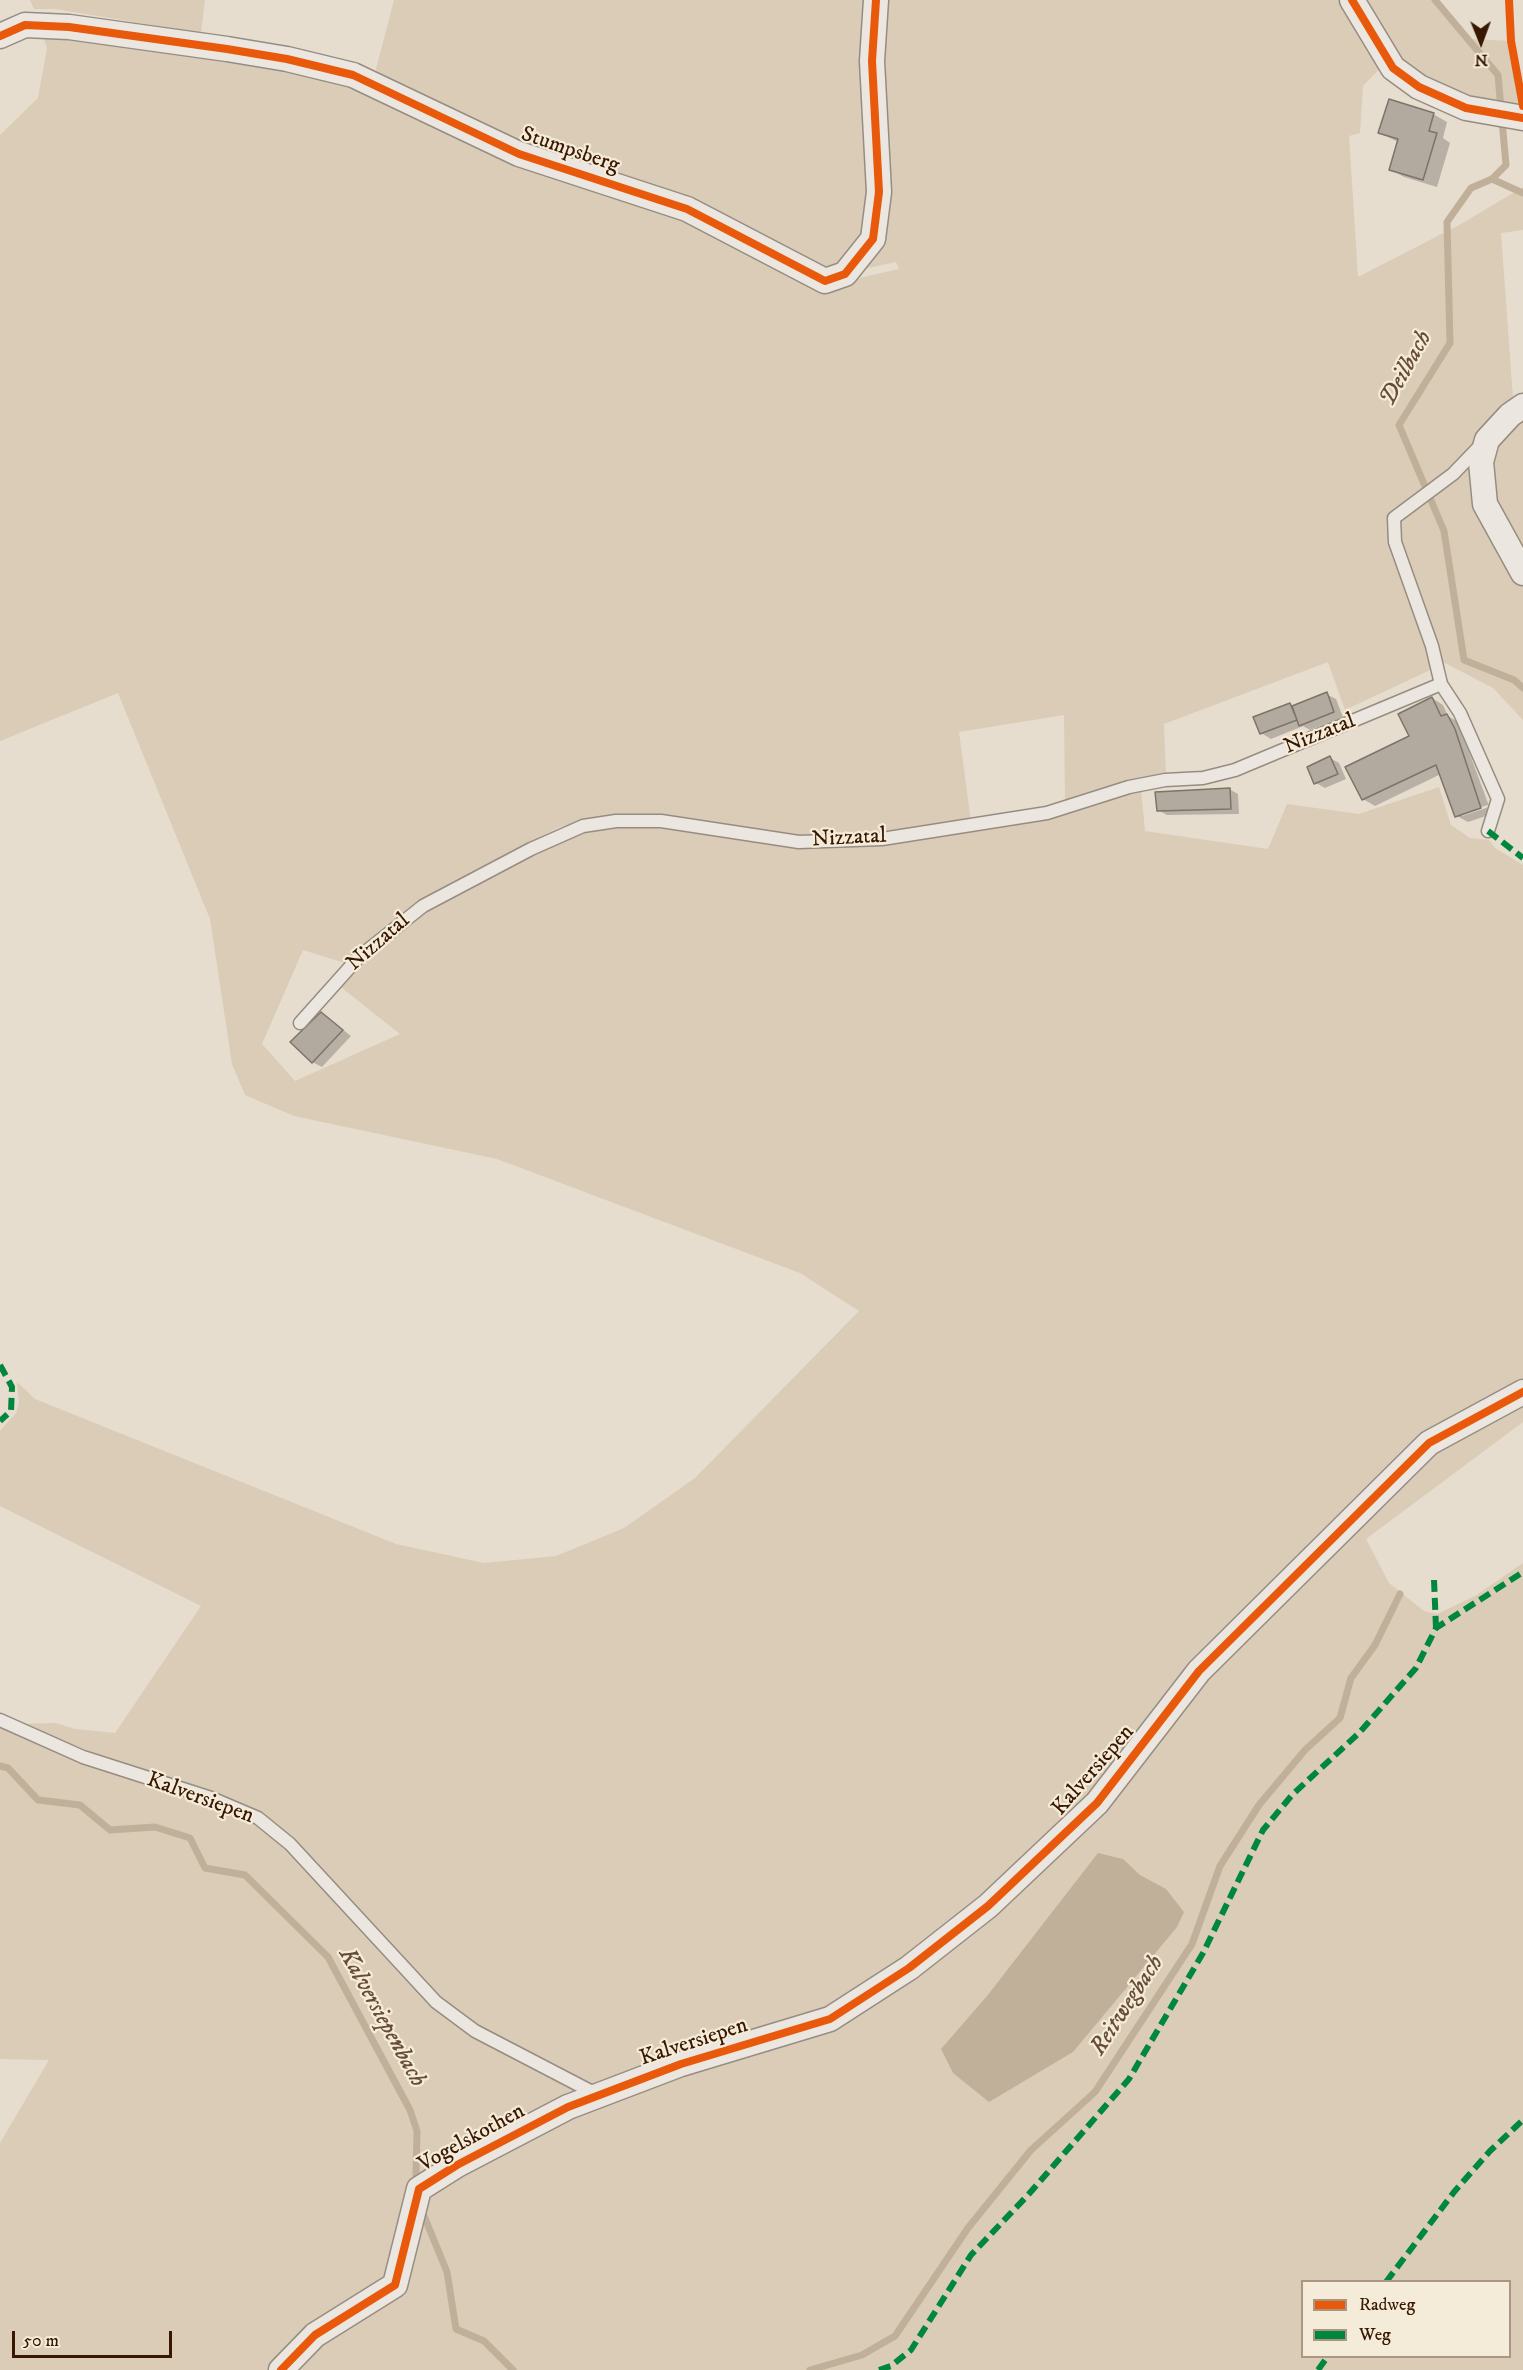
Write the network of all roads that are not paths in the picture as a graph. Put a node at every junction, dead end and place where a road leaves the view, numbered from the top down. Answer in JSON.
{"nodes":[{"id":1,"x":876,"y":0,"type":"edge"},
{"id":2,"x":1352,"y":0,"type":"edge"},
{"id":3,"x":0,"y":36,"type":"edge"},
{"id":4,"x":1520,"y":118,"type":"edge"},
{"id":5,"x":1523,"y":406,"type":"edge"},
{"id":6,"x":1486,"y":440,"type":"junction"},
{"id":7,"x":1523,"y":573,"type":"edge"},
{"id":8,"x":1441,"y":684,"type":"junction"},
{"id":9,"x":1488,"y":831,"type":"dead end"},
{"id":10,"x":300,"y":1023,"type":"dead end"},
{"id":11,"x":1523,"y":1392,"type":"edge"},
{"id":12,"x":0,"y":1720,"type":"edge"},
{"id":13,"x":599,"y":2095,"type":"junction"},
{"id":14,"x":281,"y":2370,"type":"edge"}],
"edges":[{"from":1,"to":3,"type":"street","name":"Stumpsberg"},
{"from":2,"to":4,"type":"street"},
{"from":5,"to":6,"type":"street"},
{"from":6,"to":7,"type":"street"},
{"from":6,"to":8,"type":"lane"},
{"from":8,"to":9,"type":"lane"},
{"from":8,"to":10,"type":"lane","name":"Nizzatal"},
{"from":11,"to":13,"type":"street","name":"Kalversiepen"},
{"from":12,"to":13,"type":"lane","name":"Kalversiepen"},
{"from":13,"to":14,"type":"street","name":"Vogelskothen"}]}
